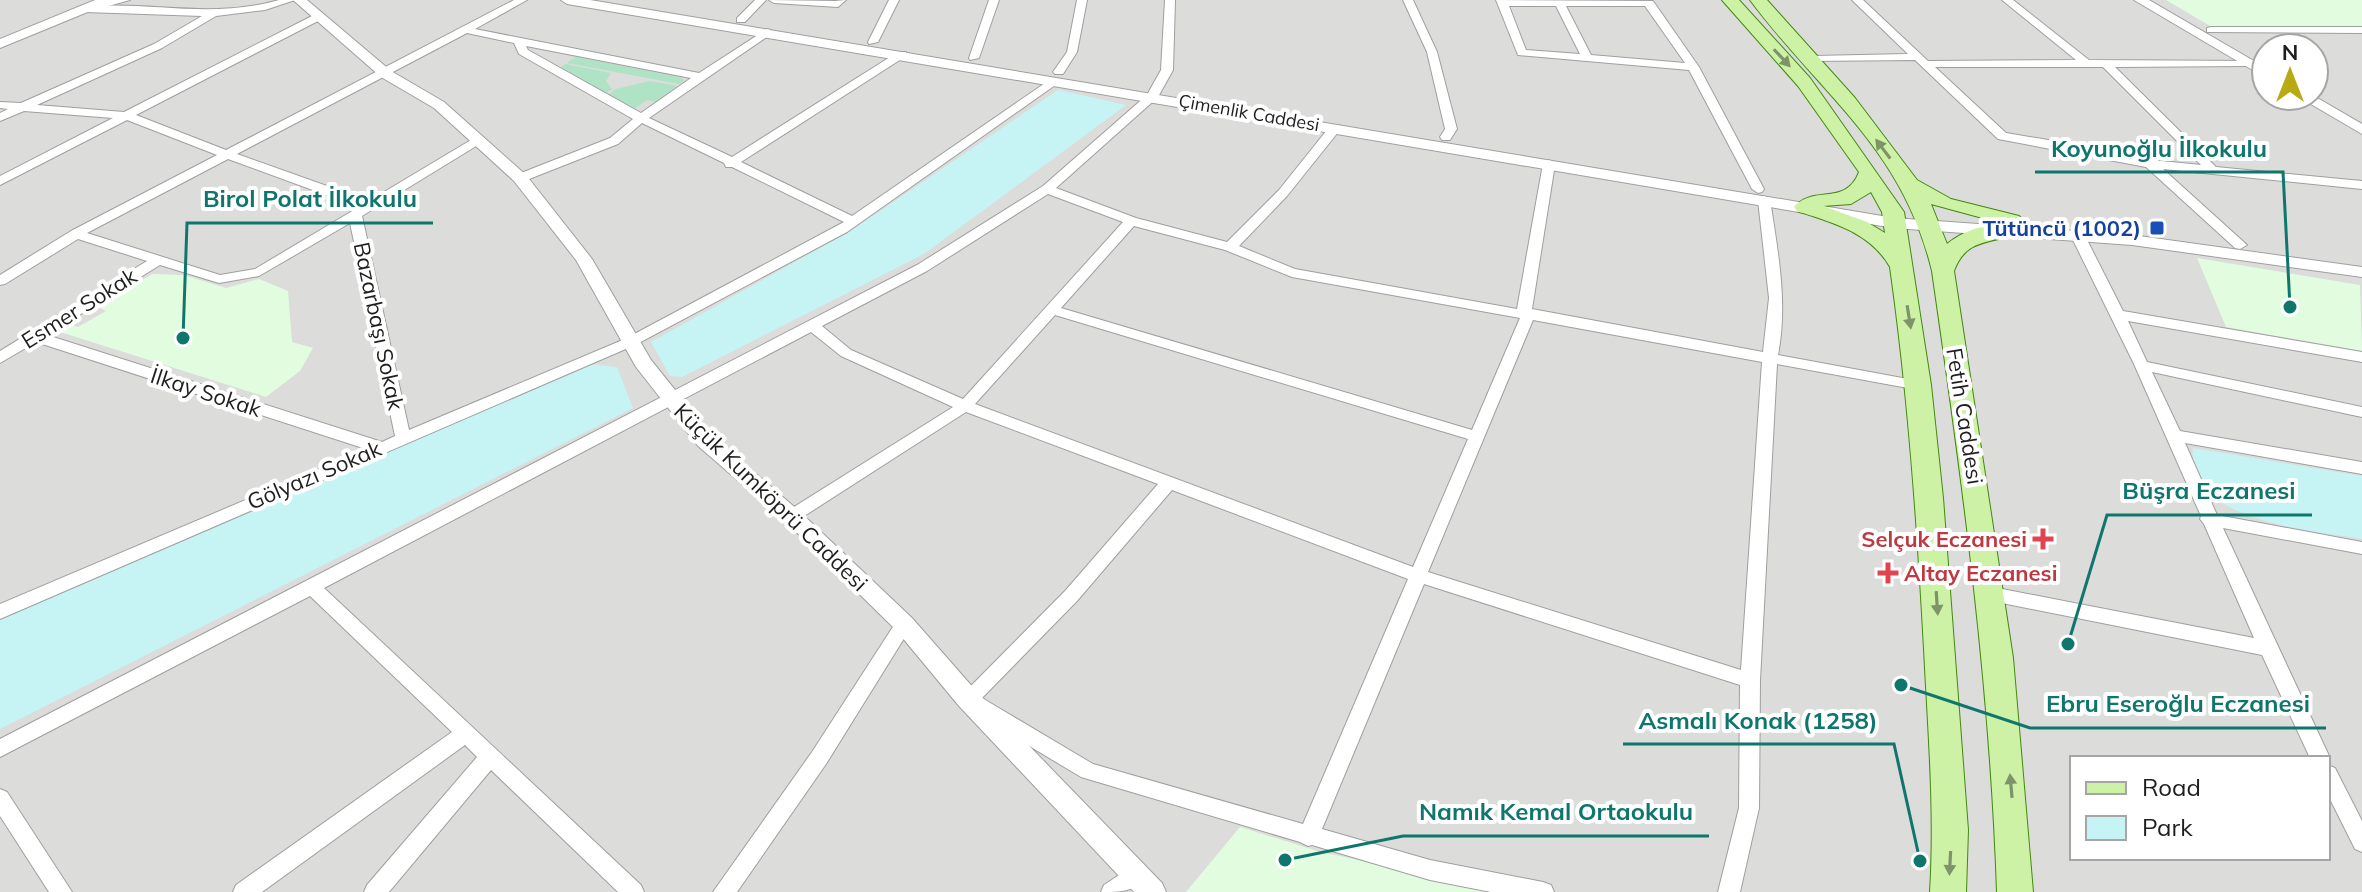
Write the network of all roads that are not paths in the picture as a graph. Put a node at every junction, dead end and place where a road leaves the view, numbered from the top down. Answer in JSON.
{"nodes":[{"id":1,"x":106,"y":0,"type":"edge"},
{"id":2,"x":124,"y":0,"type":"edge"},
{"id":3,"x":290,"y":0,"type":"edge"},
{"id":4,"x":299,"y":0,"type":"edge"},
{"id":5,"x":522,"y":0,"type":"edge"},
{"id":6,"x":567,"y":0,"type":"edge"},
{"id":7,"x":624,"y":0,"type":"edge"},
{"id":8,"x":761,"y":0,"type":"edge"},
{"id":9,"x":774,"y":0,"type":"edge"},
{"id":10,"x":841,"y":0,"type":"edge"},
{"id":11,"x":894,"y":0,"type":"edge"},
{"id":12,"x":994,"y":0,"type":"edge"},
{"id":13,"x":1082,"y":0,"type":"edge"},
{"id":14,"x":1170,"y":0,"type":"edge"},
{"id":15,"x":1408,"y":0,"type":"edge"},
{"id":16,"x":1730,"y":0,"type":"edge"},
{"id":17,"x":1758,"y":0,"type":"edge"},
{"id":18,"x":1857,"y":0,"type":"edge"},
{"id":19,"x":2007,"y":0,"type":"edge"},
{"id":20,"x":2140,"y":0,"type":"edge"},
{"id":21,"x":2158,"y":0,"type":"edge"},
{"id":22,"x":1502,"y":2,"type":"edge"},
{"id":23,"x":1647,"y":2,"type":"edge"},
{"id":24,"x":1560,"y":4,"type":"junction"},
{"id":25,"x":85,"y":9,"type":"junction"},
{"id":26,"x":212,"y":14,"type":"junction"},
{"id":27,"x":316,"y":18,"type":"junction"},
{"id":28,"x":741,"y":20,"type":"junction"},
{"id":29,"x":466,"y":30,"type":"junction"},
{"id":30,"x":2211,"y":30,"type":"junction"},
{"id":31,"x":2362,"y":30,"type":"edge"},
{"id":32,"x":767,"y":32,"type":"junction"},
{"id":33,"x":518,"y":41,"type":"junction"},
{"id":34,"x":873,"y":42,"type":"junction"},
{"id":35,"x":0,"y":44,"type":"edge"},
{"id":36,"x":2250,"y":53,"type":"edge"},
{"id":37,"x":902,"y":54,"type":"junction"},
{"id":38,"x":974,"y":58,"type":"junction"},
{"id":39,"x":1587,"y":58,"type":"junction"},
{"id":40,"x":1813,"y":59,"type":"junction"},
{"id":41,"x":1921,"y":60,"type":"junction"},
{"id":42,"x":2248,"y":63,"type":"joint"},
{"id":43,"x":2087,"y":64,"type":"junction"},
{"id":44,"x":2106,"y":64,"type":"junction"},
{"id":45,"x":1693,"y":67,"type":"junction"},
{"id":46,"x":386,"y":74,"type":"junction"},
{"id":47,"x":1057,"y":76,"type":"junction"},
{"id":48,"x":701,"y":77,"type":"junction"},
{"id":49,"x":1154,"y":92,"type":"junction"},
{"id":50,"x":2330,"y":100,"type":"edge"},
{"id":51,"x":0,"y":105,"type":"edge"},
{"id":52,"x":18,"y":108,"type":"junction"},
{"id":53,"x":2330,"y":111,"type":"edge"},
{"id":54,"x":127,"y":116,"type":"junction"},
{"id":55,"x":0,"y":117,"type":"edge"},
{"id":56,"x":641,"y":118,"type":"junction"},
{"id":57,"x":2362,"y":119,"type":"edge"},
{"id":58,"x":1335,"y":128,"type":"junction"},
{"id":59,"x":2362,"y":130,"type":"edge"},
{"id":60,"x":1446,"y":137,"type":"junction"},
{"id":61,"x":480,"y":140,"type":"junction"},
{"id":62,"x":227,"y":155,"type":"junction"},
{"id":63,"x":730,"y":164,"type":"junction"},
{"id":64,"x":1549,"y":164,"type":"junction"},
{"id":65,"x":2150,"y":164,"type":"junction"},
{"id":66,"x":2211,"y":168,"type":"junction"},
{"id":67,"x":1869,"y":172,"type":"junction"},
{"id":68,"x":520,"y":178,"type":"junction"},
{"id":69,"x":0,"y":181,"type":"edge"},
{"id":70,"x":1908,"y":182,"type":"junction"},
{"id":71,"x":2362,"y":185,"type":"edge"},
{"id":72,"x":1047,"y":189,"type":"junction"},
{"id":73,"x":1761,"y":195,"type":"junction"},
{"id":74,"x":1809,"y":203,"type":"junction"},
{"id":75,"x":370,"y":206,"type":"junction"},
{"id":76,"x":355,"y":215,"type":"junction"},
{"id":77,"x":1894,"y":218,"type":"junction"},
{"id":78,"x":1929,"y":220,"type":"junction"},
{"id":79,"x":853,"y":221,"type":"junction"},
{"id":80,"x":1131,"y":221,"type":"junction"},
{"id":81,"x":2006,"y":226,"type":"junction"},
{"id":82,"x":76,"y":234,"type":"junction"},
{"id":83,"x":2078,"y":236,"type":"junction"},
{"id":84,"x":2240,"y":245,"type":"junction"},
{"id":85,"x":1230,"y":247,"type":"junction"},
{"id":86,"x":158,"y":260,"type":"junction"},
{"id":87,"x":2362,"y":264,"type":"edge"},
{"id":88,"x":1902,"y":268,"type":"junction"},
{"id":89,"x":1943,"y":271,"type":"junction"},
{"id":90,"x":2362,"y":272,"type":"edge"},
{"id":91,"x":0,"y":281,"type":"edge"},
{"id":92,"x":1054,"y":310,"type":"junction"},
{"id":93,"x":1526,"y":312,"type":"junction"},
{"id":94,"x":2120,"y":315,"type":"junction"},
{"id":95,"x":812,"y":325,"type":"junction"},
{"id":96,"x":33,"y":336,"type":"junction"},
{"id":97,"x":630,"y":342,"type":"junction"},
{"id":98,"x":1770,"y":356,"type":"junction"},
{"id":99,"x":2362,"y":357,"type":"edge"},
{"id":100,"x":0,"y":358,"type":"edge"},
{"id":101,"x":2141,"y":365,"type":"junction"},
{"id":102,"x":1919,"y":385,"type":"junction"},
{"id":103,"x":668,"y":398,"type":"junction"},
{"id":104,"x":965,"y":406,"type":"junction"},
{"id":105,"x":2362,"y":412,"type":"edge"},
{"id":106,"x":2171,"y":435,"type":"junction"},
{"id":107,"x":403,"y":437,"type":"junction"},
{"id":108,"x":1478,"y":437,"type":"junction"},
{"id":109,"x":379,"y":447,"type":"junction"},
{"id":110,"x":2362,"y":468,"type":"edge"},
{"id":111,"x":1169,"y":482,"type":"junction"},
{"id":112,"x":792,"y":516,"type":"junction"},
{"id":113,"x":2208,"y":519,"type":"junction"},
{"id":114,"x":2362,"y":548,"type":"edge"},
{"id":115,"x":1419,"y":576,"type":"junction"},
{"id":116,"x":312,"y":587,"type":"junction"},
{"id":117,"x":1992,"y":594,"type":"junction"},
{"id":118,"x":0,"y":612,"type":"edge"},
{"id":119,"x":904,"y":624,"type":"junction"},
{"id":120,"x":2266,"y":648,"type":"junction"},
{"id":121,"x":1750,"y":680,"type":"junction"},
{"id":122,"x":968,"y":699,"type":"junction"},
{"id":123,"x":466,"y":733,"type":"junction"},
{"id":124,"x":0,"y":749,"type":"edge"},
{"id":125,"x":490,"y":756,"type":"junction"},
{"id":126,"x":2319,"y":756,"type":"edge"},
{"id":127,"x":2330,"y":778,"type":"edge"},
{"id":128,"x":0,"y":798,"type":"edge"},
{"id":129,"x":2359,"y":832,"type":"edge"},
{"id":130,"x":1308,"y":837,"type":"junction"},
{"id":131,"x":1136,"y":874,"type":"junction"},
{"id":132,"x":61,"y":892,"type":"edge"},
{"id":133,"x":244,"y":892,"type":"edge"},
{"id":134,"x":375,"y":892,"type":"edge"},
{"id":135,"x":633,"y":892,"type":"edge"},
{"id":136,"x":724,"y":892,"type":"edge"},
{"id":137,"x":1112,"y":892,"type":"edge"},
{"id":138,"x":1152,"y":892,"type":"edge"},
{"id":139,"x":1543,"y":892,"type":"edge"},
{"id":140,"x":1729,"y":892,"type":"edge"},
{"id":141,"x":1948,"y":892,"type":"edge"},
{"id":142,"x":2015,"y":892,"type":"edge"}],
"edges":[{"from":1,"to":25,"type":"street"},
{"from":2,"to":25,"type":"street"},
{"from":3,"to":26,"type":"street"},
{"from":4,"to":27,"type":"street","name":"Küçük Kumköprü Caddesi"},
{"from":5,"to":29,"type":"street"},
{"from":6,"to":32,"type":"street","name":"Çimenlik Caddesi"},
{"from":7,"to":28,"type":"street","name":"Çimenlik Caddesi"},
{"from":8,"to":28,"type":"street"},
{"from":9,"to":10,"type":"street"},
{"from":11,"to":34,"type":"street"},
{"from":12,"to":38,"type":"street"},
{"from":13,"to":47,"type":"street"},
{"from":14,"to":49,"type":"street"},
{"from":15,"to":60,"type":"street"},
{"from":16,"to":67,"type":"main road","name":"Fetih Caddesi","one_way":true},
{"from":17,"to":40,"type":"main road","name":"Fetih Caddesi"},
{"from":18,"to":41,"type":"street"},
{"from":19,"to":43,"type":"street"},
{"from":20,"to":42,"type":"street"},
{"from":21,"to":30,"type":"street"},
{"from":22,"to":24,"type":"street"},
{"from":22,"to":39,"type":"street"},
{"from":23,"to":24,"type":"street"},
{"from":23,"to":45,"type":"street"},
{"from":24,"to":39,"type":"street"},
{"from":25,"to":26,"type":"street"},
{"from":25,"to":35,"type":"street"},
{"from":26,"to":52,"type":"street"},
{"from":27,"to":46,"type":"street","name":"Küçük Kumköprü Caddesi"},
{"from":27,"to":54,"type":"street"},
{"from":28,"to":34,"type":"street","name":"Çimenlik Caddesi"},
{"from":29,"to":33,"type":"street"},
{"from":29,"to":46,"type":"street"},
{"from":30,"to":31,"type":"street"},
{"from":30,"to":36,"type":"street"},
{"from":32,"to":37,"type":"street","name":"Çimenlik Caddesi"},
{"from":32,"to":48,"type":"street"},
{"from":33,"to":48,"type":"street"},
{"from":33,"to":56,"type":"street"},
{"from":34,"to":38,"type":"street","name":"Çimenlik Caddesi"},
{"from":37,"to":47,"type":"street","name":"Çimenlik Caddesi"},
{"from":37,"to":63,"type":"street"},
{"from":38,"to":47,"type":"street","name":"Çimenlik Caddesi"},
{"from":39,"to":45,"type":"street"},
{"from":40,"to":41,"type":"street"},
{"from":70,"to":40,"type":"main road","name":"Fetih Caddesi","one_way":true},
{"from":41,"to":43,"type":"street"},
{"from":41,"to":65,"type":"street"},
{"from":42,"to":44,"type":"street"},
{"from":43,"to":44,"type":"street"},
{"from":44,"to":66,"type":"street"},
{"from":45,"to":73,"type":"street"},
{"from":46,"to":61,"type":"street","name":"Küçük Kumköprü Caddesi"},
{"from":46,"to":62,"type":"street"},
{"from":47,"to":49,"type":"street","name":"Çimenlik Caddesi"},
{"from":47,"to":79,"type":"street","name":"Gölyazı Sokak"},
{"from":48,"to":56,"type":"street"},
{"from":49,"to":58,"type":"street","name":"Çimenlik Caddesi"},
{"from":49,"to":60,"type":"street","name":"Çimenlik Caddesi"},
{"from":49,"to":72,"type":"street"},
{"from":50,"to":57,"type":"street"},
{"from":51,"to":52,"type":"street"},
{"from":52,"to":54,"type":"street"},
{"from":52,"to":55,"type":"street"},
{"from":53,"to":59,"type":"street"},
{"from":54,"to":62,"type":"street"},
{"from":54,"to":69,"type":"street"},
{"from":56,"to":63,"type":"street"},
{"from":56,"to":68,"type":"street"},
{"from":58,"to":64,"type":"street","name":"Çimenlik Caddesi"},
{"from":58,"to":85,"type":"street"},
{"from":60,"to":73,"type":"street","name":"Çimenlik Caddesi"},
{"from":61,"to":68,"type":"street","name":"Küçük Kumköprü Caddesi"},
{"from":61,"to":75,"type":"street"},
{"from":62,"to":75,"type":"street"},
{"from":62,"to":82,"type":"street"},
{"from":63,"to":79,"type":"street"},
{"from":64,"to":73,"type":"street","name":"Çimenlik Caddesi"},
{"from":64,"to":93,"type":"street"},
{"from":65,"to":66,"type":"street"},
{"from":65,"to":84,"type":"street"},
{"from":66,"to":71,"type":"street"},
{"from":67,"to":74,"type":"main road"},
{"from":67,"to":77,"type":"main road","name":"Fetih Caddesi"},
{"from":68,"to":97,"type":"street","name":"Küçük Kumköprü Caddesi"},
{"from":70,"to":78,"type":"main road","name":"Fetih Caddesi"},
{"from":70,"to":81,"type":"main road"},
{"from":72,"to":80,"type":"street"},
{"from":72,"to":95,"type":"street"},
{"from":73,"to":74,"type":"street","name":"Çimenlik Caddesi"},
{"from":73,"to":98,"type":"street"},
{"from":74,"to":77,"type":"street","name":"Çimenlik Caddesi"},
{"from":74,"to":88,"type":"main road"},
{"from":75,"to":76,"type":"street"},
{"from":76,"to":86,"type":"street"},
{"from":76,"to":107,"type":"street","name":"Bazarbaşı Sokak"},
{"from":77,"to":78,"type":"street","name":"Çimenlik Caddesi"},
{"from":77,"to":88,"type":"main road","name":"Fetih Caddesi"},
{"from":78,"to":81,"type":"street","name":"Çimenlik Caddesi"},
{"from":78,"to":89,"type":"main road","name":"Fetih Caddesi"},
{"from":79,"to":97,"type":"street","name":"Gölyazı Sokak"},
{"from":80,"to":85,"type":"street"},
{"from":80,"to":92,"type":"street"},
{"from":81,"to":83,"type":"street"},
{"from":81,"to":84,"type":"street"},
{"from":81,"to":89,"type":"main road"},
{"from":82,"to":86,"type":"street"},
{"from":82,"to":91,"type":"street"},
{"from":83,"to":90,"type":"street"},
{"from":83,"to":94,"type":"street"},
{"from":84,"to":87,"type":"street"},
{"from":85,"to":93,"type":"street"},
{"from":86,"to":96,"type":"street","name":"Esmer Sokak"},
{"from":88,"to":102,"type":"main road","name":"Fetih Caddesi","one_way":true},
{"from":89,"to":117,"type":"main road","name":"Fetih Caddesi"},
{"from":92,"to":104,"type":"street"},
{"from":92,"to":108,"type":"street"},
{"from":93,"to":98,"type":"street"},
{"from":93,"to":108,"type":"street"},
{"from":94,"to":99,"type":"street"},
{"from":94,"to":101,"type":"street"},
{"from":95,"to":103,"type":"street"},
{"from":95,"to":104,"type":"street"},
{"from":96,"to":100,"type":"street","name":"Esmer Sokak"},
{"from":96,"to":109,"type":"street","name":"İlkay Sokak"},
{"from":97,"to":103,"type":"street","name":"Küçük Kumköprü Caddesi"},
{"from":97,"to":107,"type":"street","name":"Gölyazı Sokak"},
{"from":98,"to":102,"type":"street"},
{"from":98,"to":121,"type":"street"},
{"from":101,"to":105,"type":"street"},
{"from":101,"to":106,"type":"street"},
{"from":102,"to":141,"type":"main road","name":"Fetih Caddesi","one_way":true},
{"from":103,"to":112,"type":"street","name":"Küçük Kumköprü Caddesi"},
{"from":103,"to":116,"type":"street"},
{"from":104,"to":111,"type":"street"},
{"from":104,"to":112,"type":"street"},
{"from":106,"to":110,"type":"street"},
{"from":106,"to":113,"type":"street"},
{"from":107,"to":109,"type":"street","name":"Gölyazı Sokak"},
{"from":108,"to":115,"type":"street"},
{"from":109,"to":118,"type":"street","name":"Gölyazı Sokak"},
{"from":111,"to":115,"type":"street"},
{"from":111,"to":122,"type":"street"},
{"from":112,"to":119,"type":"street","name":"Küçük Kumköprü Caddesi"},
{"from":113,"to":114,"type":"street"},
{"from":113,"to":120,"type":"street"},
{"from":115,"to":121,"type":"street"},
{"from":115,"to":130,"type":"street"},
{"from":116,"to":123,"type":"street"},
{"from":116,"to":124,"type":"street"},
{"from":117,"to":120,"type":"street"},
{"from":142,"to":117,"type":"main road","name":"Fetih Caddesi","one_way":true},
{"from":119,"to":122,"type":"street","name":"Küçük Kumköprü Caddesi"},
{"from":119,"to":136,"type":"street"},
{"from":120,"to":126,"type":"street"},
{"from":121,"to":140,"type":"street"},
{"from":122,"to":130,"type":"street"},
{"from":122,"to":131,"type":"street","name":"Küçük Kumköprü Caddesi"},
{"from":123,"to":125,"type":"street"},
{"from":123,"to":133,"type":"street"},
{"from":125,"to":134,"type":"street"},
{"from":125,"to":135,"type":"street"},
{"from":127,"to":129,"type":"street"},
{"from":128,"to":132,"type":"street"},
{"from":130,"to":139,"type":"street"},
{"from":131,"to":137,"type":"street"},
{"from":131,"to":138,"type":"street","name":"Küçük Kumköprü Caddesi"}]}
